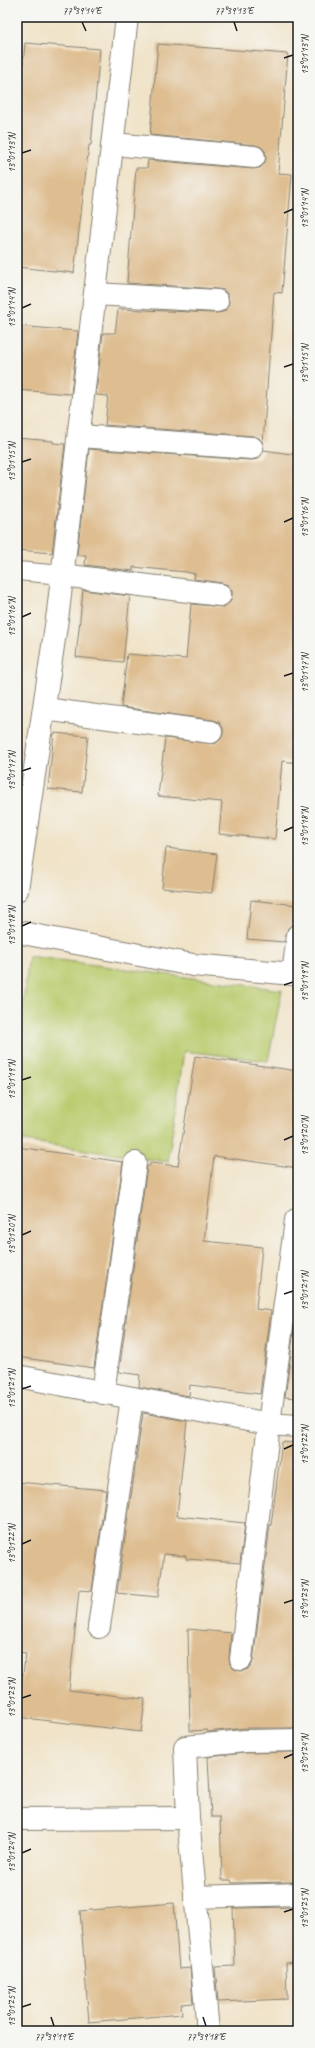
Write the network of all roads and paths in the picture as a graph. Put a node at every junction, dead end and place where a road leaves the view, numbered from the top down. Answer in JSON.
{"nodes":[{"id":1,"x":127,"y":17,"type":"edge"},
{"id":2,"x":113,"y":144,"type":"junction"},
{"id":3,"x":254,"y":156,"type":"dead end"},
{"id":4,"x":95,"y":294,"type":"junction"},
{"id":5,"x":217,"y":301,"type":"dead end"},
{"id":6,"x":79,"y":436,"type":"junction"},
{"id":7,"x":252,"y":448,"type":"dead end"},
{"id":8,"x":17,"y":571,"type":"edge"},
{"id":9,"x":62,"y":575,"type":"junction"},
{"id":10,"x":220,"y":595,"type":"dead end"},
{"id":11,"x":45,"y":709,"type":"junction"},
{"id":12,"x":211,"y":732,"type":"dead end"},
{"id":13,"x":17,"y":890,"type":"edge"},
{"id":14,"x":17,"y":932,"type":"edge"},
{"id":15,"x":298,"y":935,"type":"edge"},
{"id":16,"x":135,"y":1163,"type":"dead end"},
{"id":17,"x":296,"y":1220,"type":"dead end"},
{"id":18,"x":17,"y":1376,"type":"edge"},
{"id":19,"x":103,"y":1393,"type":"junction"},
{"id":20,"x":132,"y":1398,"type":"junction"},
{"id":21,"x":269,"y":1424,"type":"junction"},
{"id":22,"x":298,"y":1426,"type":"edge"},
{"id":23,"x":99,"y":1627,"type":"dead end"},
{"id":24,"x":241,"y":1659,"type":"dead end"},
{"id":25,"x":298,"y":1740,"type":"edge"},
{"id":26,"x":188,"y":1818,"type":"junction"},
{"id":27,"x":17,"y":1819,"type":"edge"},
{"id":28,"x":298,"y":1894,"type":"edge"},
{"id":29,"x":195,"y":1897,"type":"junction"},
{"id":30,"x":208,"y":2031,"type":"edge"}],
"edges":[{"from":1,"to":2,"type":"street"},
{"from":2,"to":3,"type":"street"},
{"from":2,"to":4,"type":"street"},
{"from":4,"to":5,"type":"street"},
{"from":4,"to":6,"type":"street"},
{"from":6,"to":7,"type":"street"},
{"from":6,"to":9,"type":"street"},
{"from":8,"to":9,"type":"lane"},
{"from":9,"to":10,"type":"street"},
{"from":9,"to":11,"type":"street"},
{"from":11,"to":12,"type":"street"},
{"from":11,"to":13,"type":"street"},
{"from":14,"to":15,"type":"street"},
{"from":16,"to":19,"type":"street"},
{"from":17,"to":21,"type":"street"},
{"from":18,"to":19,"type":"street"},
{"from":19,"to":20,"type":"street"},
{"from":20,"to":21,"type":"street"},
{"from":20,"to":23,"type":"street"},
{"from":21,"to":22,"type":"street"},
{"from":21,"to":24,"type":"street"},
{"from":25,"to":26,"type":"street"},
{"from":26,"to":27,"type":"street"},
{"from":26,"to":29,"type":"street"},
{"from":28,"to":29,"type":"street"},
{"from":29,"to":30,"type":"street"}]}
